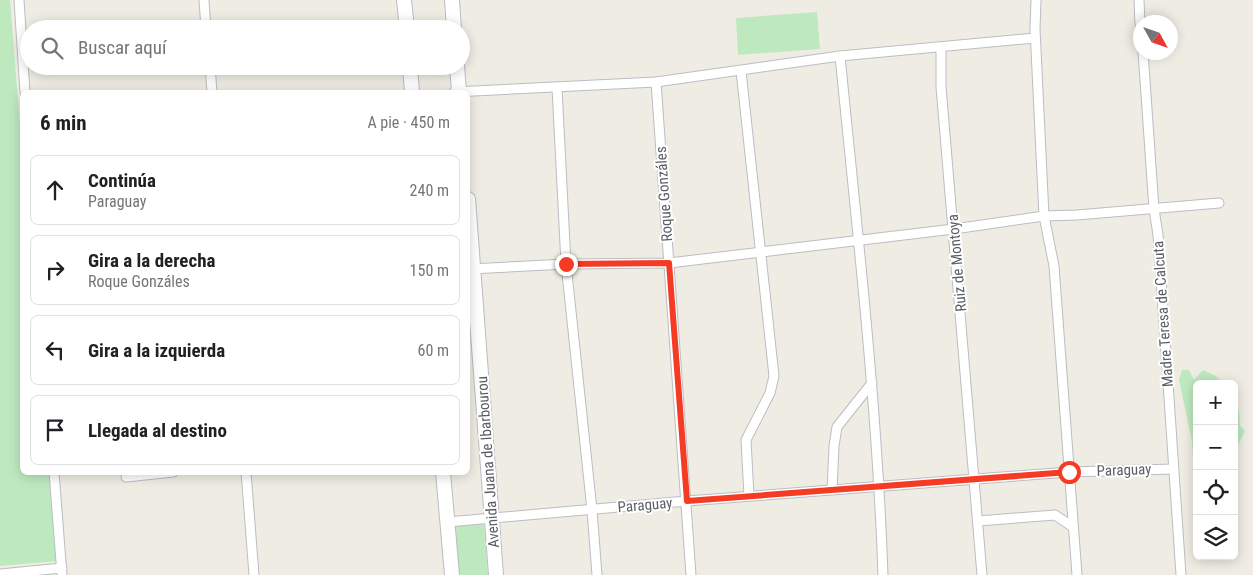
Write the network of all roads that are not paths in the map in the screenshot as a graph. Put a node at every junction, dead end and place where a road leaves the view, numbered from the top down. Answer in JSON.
{"nodes":[{"id":1,"x":19,"y":0,"type":"edge"},
{"id":2,"x":204,"y":0,"type":"edge"},
{"id":3,"x":404,"y":0,"type":"edge"},
{"id":4,"x":452,"y":0,"type":"edge"},
{"id":5,"x":1036,"y":0,"type":"edge"},
{"id":6,"x":1139,"y":0,"type":"edge"},
{"id":7,"x":1140,"y":15,"type":"edge"},
{"id":8,"x":20,"y":20,"type":"edge"},
{"id":9,"x":205,"y":20,"type":"edge"},
{"id":10,"x":406,"y":20,"type":"edge"},
{"id":11,"x":453,"y":20,"type":"edge"},
{"id":12,"x":1036,"y":38,"type":"junction"},
{"id":13,"x":941,"y":47,"type":"junction"},
{"id":14,"x":840,"y":56,"type":"junction"},
{"id":15,"x":1144,"y":60,"type":"edge"},
{"id":16,"x":740,"y":71,"type":"junction"},
{"id":17,"x":24,"y":75,"type":"edge"},
{"id":18,"x":211,"y":75,"type":"edge"},
{"id":19,"x":411,"y":75,"type":"edge"},
{"id":20,"x":458,"y":75,"type":"edge"},
{"id":21,"x":656,"y":82,"type":"junction"},
{"id":22,"x":557,"y":88,"type":"junction"},
{"id":23,"x":25,"y":90,"type":"edge"},
{"id":24,"x":212,"y":90,"type":"edge"},
{"id":25,"x":412,"y":90,"type":"edge"},
{"id":26,"x":459,"y":90,"type":"edge"},
{"id":27,"x":470,"y":92,"type":"edge"},
{"id":28,"x":1218,"y":203,"type":"dead end"},
{"id":29,"x":1154,"y":209,"type":"junction"},
{"id":30,"x":1044,"y":216,"type":"junction"},
{"id":31,"x":954,"y":229,"type":"junction"},
{"id":32,"x":858,"y":240,"type":"junction"},
{"id":33,"x":759,"y":252,"type":"junction"},
{"id":34,"x":669,"y":263,"type":"junction"},
{"id":35,"x":566,"y":264,"type":"junction"},
{"id":36,"x":470,"y":269,"type":"edge"},
{"id":37,"x":872,"y":383,"type":"junction"},
{"id":38,"x":1173,"y":468,"type":"junction"},
{"id":39,"x":1069,"y":472,"type":"junction"},
{"id":40,"x":54,"y":475,"type":"edge"},
{"id":41,"x":145,"y":475,"type":"edge"},
{"id":42,"x":246,"y":475,"type":"edge"},
{"id":43,"x":443,"y":475,"type":"edge"},
{"id":44,"x":126,"y":477,"type":"dead end"},
{"id":45,"x":975,"y":479,"type":"junction"},
{"id":46,"x":880,"y":486,"type":"junction"},
{"id":47,"x":832,"y":490,"type":"junction"},
{"id":48,"x":749,"y":496,"type":"junction"},
{"id":49,"x":687,"y":501,"type":"junction"},
{"id":50,"x":592,"y":510,"type":"junction"},
{"id":51,"x":491,"y":519,"type":"junction"},
{"id":52,"x":447,"y":522,"type":"junction"},
{"id":53,"x":978,"y":522,"type":"junction"},
{"id":54,"x":1073,"y":527,"type":"junction"},
{"id":55,"x":62,"y":572,"type":"edge"},
{"id":56,"x":0,"y":574,"type":"edge"},
{"id":57,"x":254,"y":575,"type":"edge"},
{"id":58,"x":452,"y":575,"type":"edge"},
{"id":59,"x":496,"y":575,"type":"edge"},
{"id":60,"x":597,"y":575,"type":"edge"},
{"id":61,"x":691,"y":575,"type":"edge"},
{"id":62,"x":883,"y":575,"type":"edge"},
{"id":63,"x":982,"y":575,"type":"edge"},
{"id":64,"x":1077,"y":575,"type":"edge"},
{"id":65,"x":1181,"y":575,"type":"edge"}],
"edges":[{"from":1,"to":8,"type":"street"},
{"from":2,"to":9,"type":"street"},
{"from":3,"to":10,"type":"main road"},
{"from":4,"to":11,"type":"main road"},
{"from":5,"to":12,"type":"street"},
{"from":6,"to":7,"type":"street"},
{"from":12,"to":13,"type":"street"},
{"from":12,"to":30,"type":"street"},
{"from":13,"to":14,"type":"street"},
{"from":13,"to":31,"type":"street","name":"Ruiz de Montoya"},
{"from":14,"to":16,"type":"street"},
{"from":14,"to":32,"type":"street"},
{"from":15,"to":29,"type":"street","name":"Madre Teresa de Calcuta"},
{"from":16,"to":21,"type":"street"},
{"from":16,"to":33,"type":"street"},
{"from":17,"to":23,"type":"street"},
{"from":18,"to":24,"type":"street"},
{"from":19,"to":25,"type":"main road"},
{"from":20,"to":26,"type":"main road"},
{"from":21,"to":22,"type":"street"},
{"from":21,"to":34,"type":"street","name":"Roque Gonzáles"},
{"from":22,"to":27,"type":"street"},
{"from":22,"to":35,"type":"street"},
{"from":28,"to":29,"type":"street"},
{"from":29,"to":30,"type":"street"},
{"from":29,"to":38,"type":"street","name":"Madre Teresa de Calcuta"},
{"from":30,"to":31,"type":"street"},
{"from":30,"to":39,"type":"street"},
{"from":31,"to":32,"type":"street"},
{"from":31,"to":45,"type":"street","name":"Ruiz de Montoya"},
{"from":32,"to":33,"type":"street"},
{"from":32,"to":37,"type":"street"},
{"from":33,"to":34,"type":"street"},
{"from":33,"to":48,"type":"street"},
{"from":34,"to":35,"type":"street"},
{"from":34,"to":49,"type":"street","name":"Roque Gonzáles"},
{"from":35,"to":36,"type":"street"},
{"from":35,"to":50,"type":"street"},
{"from":36,"to":51,"type":"main road","name":"Avenida Juana de Ibarbourou"},
{"from":37,"to":46,"type":"street"},
{"from":37,"to":47,"type":"street"},
{"from":38,"to":39,"type":"street","name":"Paraguay"},
{"from":38,"to":65,"type":"street","name":"Madre Teresa de Calcuta"},
{"from":39,"to":45,"type":"street","name":"Paraguay"},
{"from":39,"to":54,"type":"street"},
{"from":40,"to":55,"type":"street"},
{"from":41,"to":44,"type":"street"},
{"from":42,"to":57,"type":"street"},
{"from":43,"to":52,"type":"main road"},
{"from":45,"to":46,"type":"street","name":"Paraguay"},
{"from":45,"to":53,"type":"street","name":"Ruiz de Montoya"},
{"from":46,"to":47,"type":"street","name":"Paraguay"},
{"from":46,"to":62,"type":"street"},
{"from":47,"to":48,"type":"street","name":"Paraguay"},
{"from":48,"to":49,"type":"street","name":"Paraguay"},
{"from":49,"to":50,"type":"street","name":"Paraguay"},
{"from":49,"to":61,"type":"street","name":"Roque Gonzáles"},
{"from":50,"to":51,"type":"street","name":"Paraguay"},
{"from":50,"to":60,"type":"street"},
{"from":51,"to":52,"type":"street","name":"Paraguay"},
{"from":51,"to":59,"type":"main road","name":"Avenida Juana de Ibarbourou"},
{"from":52,"to":58,"type":"main road"},
{"from":53,"to":54,"type":"street"},
{"from":53,"to":63,"type":"street","name":"Ruiz de Montoya"},
{"from":54,"to":64,"type":"street"},
{"from":55,"to":56,"type":"street"}]}
